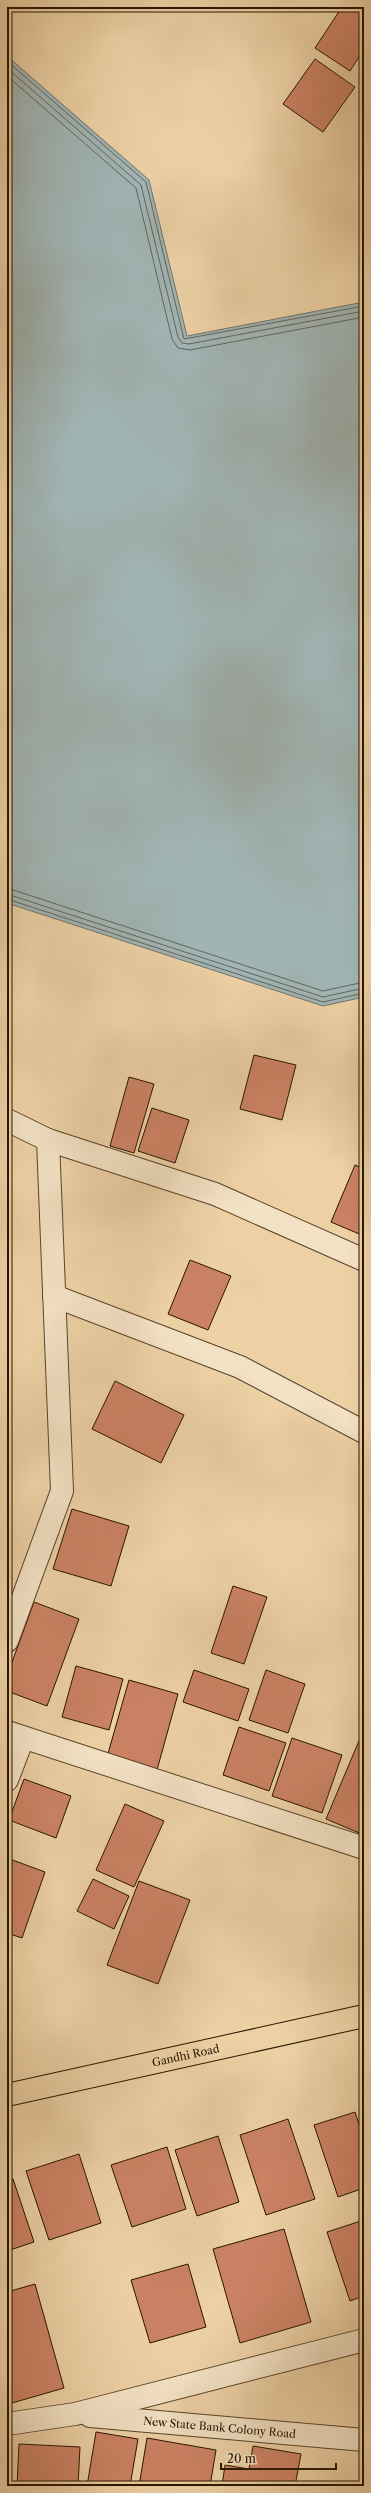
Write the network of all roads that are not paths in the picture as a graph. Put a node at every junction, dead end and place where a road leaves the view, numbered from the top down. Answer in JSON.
{"nodes":[{"id":1,"x":7,"y":1120,"type":"edge"},
{"id":2,"x":48,"y":1140,"type":"junction"},
{"id":3,"x":364,"y":1260,"type":"edge"},
{"id":4,"x":54,"y":1296,"type":"junction"},
{"id":5,"x":364,"y":1432,"type":"edge"},
{"id":6,"x":7,"y":1641,"type":"edge"},
{"id":7,"x":15,"y":1735,"type":"edge"},
{"id":8,"x":7,"y":1780,"type":"edge"},
{"id":9,"x":364,"y":1848,"type":"edge"},
{"id":10,"x":364,"y":2016,"type":"edge"},
{"id":11,"x":7,"y":2095,"type":"edge"},
{"id":12,"x":364,"y":2340,"type":"edge"},
{"id":13,"x":75,"y":2414,"type":"junction"},
{"id":14,"x":7,"y":2424,"type":"edge"},
{"id":15,"x":364,"y":2440,"type":"edge"}],
"edges":[{"from":1,"to":2,"type":"street"},
{"from":2,"to":3,"type":"street"},
{"from":2,"to":4,"type":"street"},
{"from":4,"to":5,"type":"street"},
{"from":4,"to":6,"type":"street"},
{"from":7,"to":8,"type":"street"},
{"from":7,"to":9,"type":"street"},
{"from":10,"to":11,"type":"main road","name":"Gandhi Road"},
{"from":12,"to":13,"type":"street"},
{"from":13,"to":14,"type":"street"},
{"from":13,"to":15,"type":"street","name":"New State Bank Colony Road"}]}
